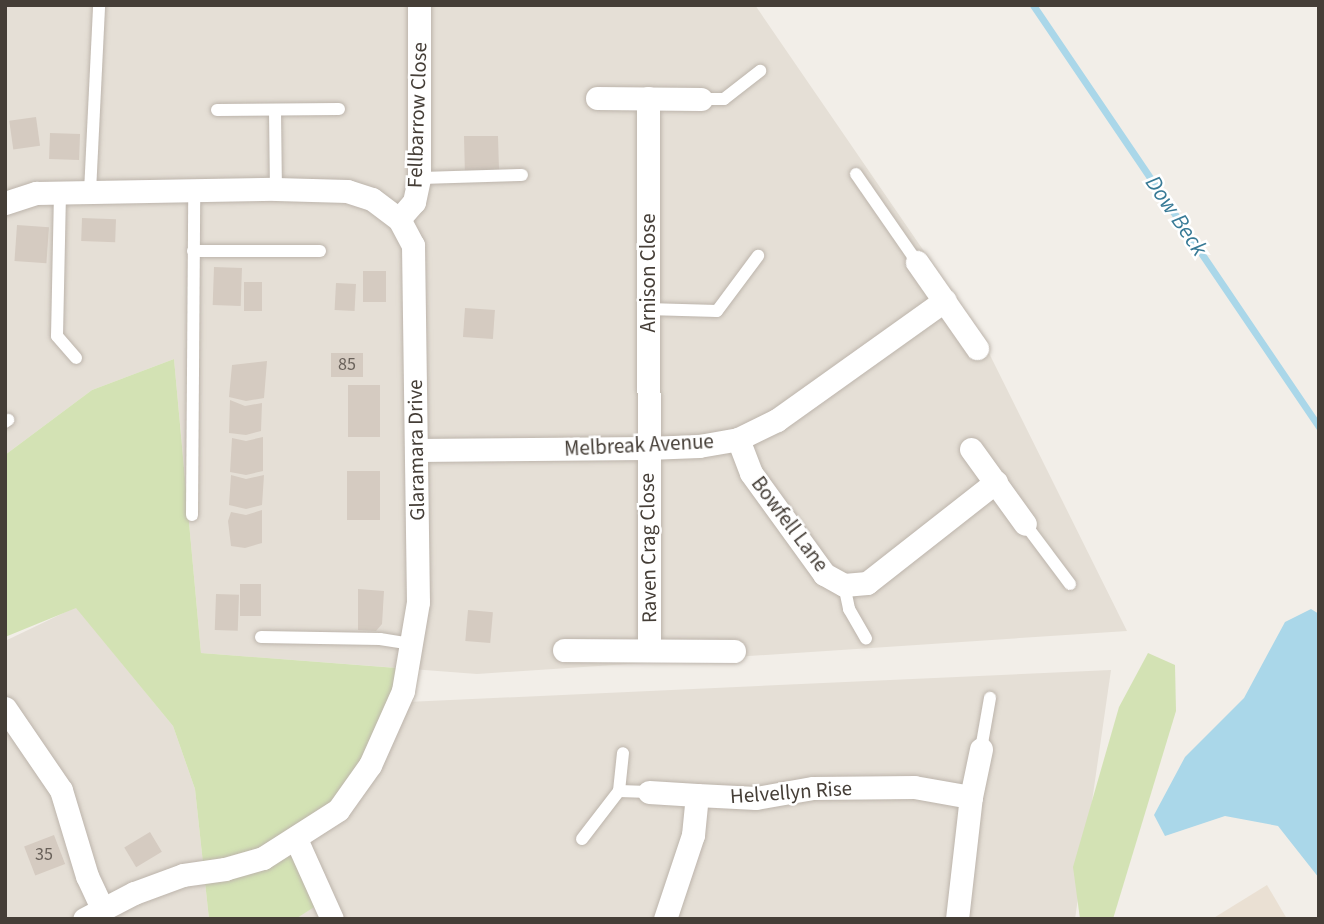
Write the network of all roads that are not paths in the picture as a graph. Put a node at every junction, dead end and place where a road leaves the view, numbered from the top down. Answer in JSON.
{"nodes":[{"id":1,"x":99,"y":5,"type":"edge"},
{"id":2,"x":419,"y":5,"type":"edge"},
{"id":3,"x":760,"y":71,"type":"dead end"},
{"id":4,"x":597,"y":98,"type":"dead end"},
{"id":5,"x":648,"y":98,"type":"junction"},
{"id":6,"x":701,"y":99,"type":"joint"},
{"id":7,"x":339,"y":109,"type":"dead end"},
{"id":8,"x":217,"y":110,"type":"dead end"},
{"id":9,"x":275,"y":111,"type":"junction"},
{"id":10,"x":856,"y":174,"type":"dead end"},
{"id":11,"x":523,"y":175,"type":"dead end"},
{"id":12,"x":419,"y":178,"type":"junction"},
{"id":13,"x":276,"y":189,"type":"junction"},
{"id":14,"x":194,"y":191,"type":"junction"},
{"id":15,"x":90,"y":192,"type":"junction"},
{"id":16,"x":60,"y":193,"type":"junction"},
{"id":17,"x":5,"y":203,"type":"edge"},
{"id":18,"x":399,"y":219,"type":"junction"},
{"id":19,"x":193,"y":251,"type":"junction"},
{"id":20,"x":320,"y":251,"type":"dead end"},
{"id":21,"x":758,"y":256,"type":"dead end"},
{"id":22,"x":917,"y":262,"type":"joint"},
{"id":23,"x":945,"y":300,"type":"junction"},
{"id":24,"x":647,"y":309,"type":"junction"},
{"id":25,"x":976,"y":348,"type":"dead end"},
{"id":26,"x":76,"y":358,"type":"dead end"},
{"id":27,"x":738,"y":439,"type":"junction"},
{"id":28,"x":647,"y":448,"type":"junction"},
{"id":29,"x":971,"y":449,"type":"dead end"},
{"id":30,"x":416,"y":450,"type":"junction"},
{"id":31,"x":996,"y":482,"type":"junction"},
{"id":32,"x":192,"y":515,"type":"dead end"},
{"id":33,"x":1025,"y":524,"type":"joint"},
{"id":34,"x":1070,"y":584,"type":"dead end"},
{"id":35,"x":844,"y":585,"type":"junction"},
{"id":36,"x":261,"y":636,"type":"dead end"},
{"id":37,"x":866,"y":639,"type":"dead end"},
{"id":38,"x":411,"y":644,"type":"junction"},
{"id":39,"x":649,"y":649,"type":"junction"},
{"id":40,"x":564,"y":650,"type":"dead end"},
{"id":41,"x":734,"y":651,"type":"dead end"},
{"id":42,"x":990,"y":698,"type":"dead end"},
{"id":43,"x":5,"y":708,"type":"edge"},
{"id":44,"x":981,"y":749,"type":"joint"},
{"id":45,"x":622,"y":753,"type":"dead end"},
{"id":46,"x":619,"y":791,"type":"junction"},
{"id":47,"x":649,"y":792,"type":"joint"},
{"id":48,"x":697,"y":795,"type":"junction"},
{"id":49,"x":971,"y":797,"type":"junction"},
{"id":50,"x":296,"y":839,"type":"junction"},
{"id":51,"x":582,"y":839,"type":"dead end"},
{"id":52,"x":94,"y":915,"type":"edge"},
{"id":53,"x":332,"y":919,"type":"edge"},
{"id":54,"x":665,"y":919,"type":"edge"},
{"id":55,"x":957,"y":919,"type":"edge"}],
"edges":[{"from":1,"to":15,"type":"lane"},
{"from":2,"to":12,"type":"street","name":"Fellbarrow Close"},
{"from":3,"to":6,"type":"lane"},
{"from":4,"to":5,"type":"street"},
{"from":5,"to":6,"type":"street"},
{"from":5,"to":24,"type":"street","name":"Arnison Close"},
{"from":7,"to":9,"type":"lane"},
{"from":8,"to":9,"type":"lane"},
{"from":9,"to":13,"type":"lane"},
{"from":10,"to":22,"type":"lane"},
{"from":11,"to":12,"type":"lane"},
{"from":12,"to":18,"type":"street","name":"Fellbarrow Close"},
{"from":13,"to":14,"type":"street"},
{"from":13,"to":18,"type":"street"},
{"from":14,"to":15,"type":"street"},
{"from":14,"to":19,"type":"lane"},
{"from":15,"to":16,"type":"street"},
{"from":16,"to":17,"type":"street"},
{"from":16,"to":26,"type":"lane"},
{"from":18,"to":30,"type":"street","name":"Glaramara Drive"},
{"from":19,"to":20,"type":"lane"},
{"from":19,"to":32,"type":"lane"},
{"from":21,"to":24,"type":"lane"},
{"from":22,"to":23,"type":"street"},
{"from":23,"to":25,"type":"street"},
{"from":23,"to":27,"type":"street","name":"Melbreak Avenue"},
{"from":24,"to":28,"type":"street","name":"Arnison Close"},
{"from":27,"to":28,"type":"street","name":"Melbreak Avenue"},
{"from":27,"to":35,"type":"street","name":"Bowfell Lane"},
{"from":28,"to":30,"type":"street","name":"Melbreak Avenue"},
{"from":28,"to":39,"type":"street","name":"Raven Crag Close"},
{"from":29,"to":31,"type":"street"},
{"from":30,"to":38,"type":"street","name":"Glaramara Drive"},
{"from":31,"to":33,"type":"street"},
{"from":31,"to":35,"type":"street","name":"Bowfell Lane"},
{"from":33,"to":34,"type":"lane"},
{"from":35,"to":37,"type":"lane"},
{"from":36,"to":38,"type":"lane"},
{"from":38,"to":50,"type":"street","name":"Glaramara Drive"},
{"from":39,"to":40,"type":"street","name":"Raven Crag Close"},
{"from":39,"to":41,"type":"street","name":"Raven Crag Close"},
{"from":42,"to":44,"type":"lane"},
{"from":43,"to":52,"type":"street","name":"Glaramara Drive"},
{"from":44,"to":49,"type":"street"},
{"from":45,"to":46,"type":"lane"},
{"from":46,"to":47,"type":"lane"},
{"from":46,"to":51,"type":"lane"},
{"from":47,"to":48,"type":"street","name":"Helvellyn Rise"},
{"from":48,"to":49,"type":"street","name":"Helvellyn Rise"},
{"from":48,"to":54,"type":"street"},
{"from":49,"to":55,"type":"street"},
{"from":50,"to":52,"type":"street","name":"Glaramara Drive"},
{"from":50,"to":53,"type":"street"}]}
